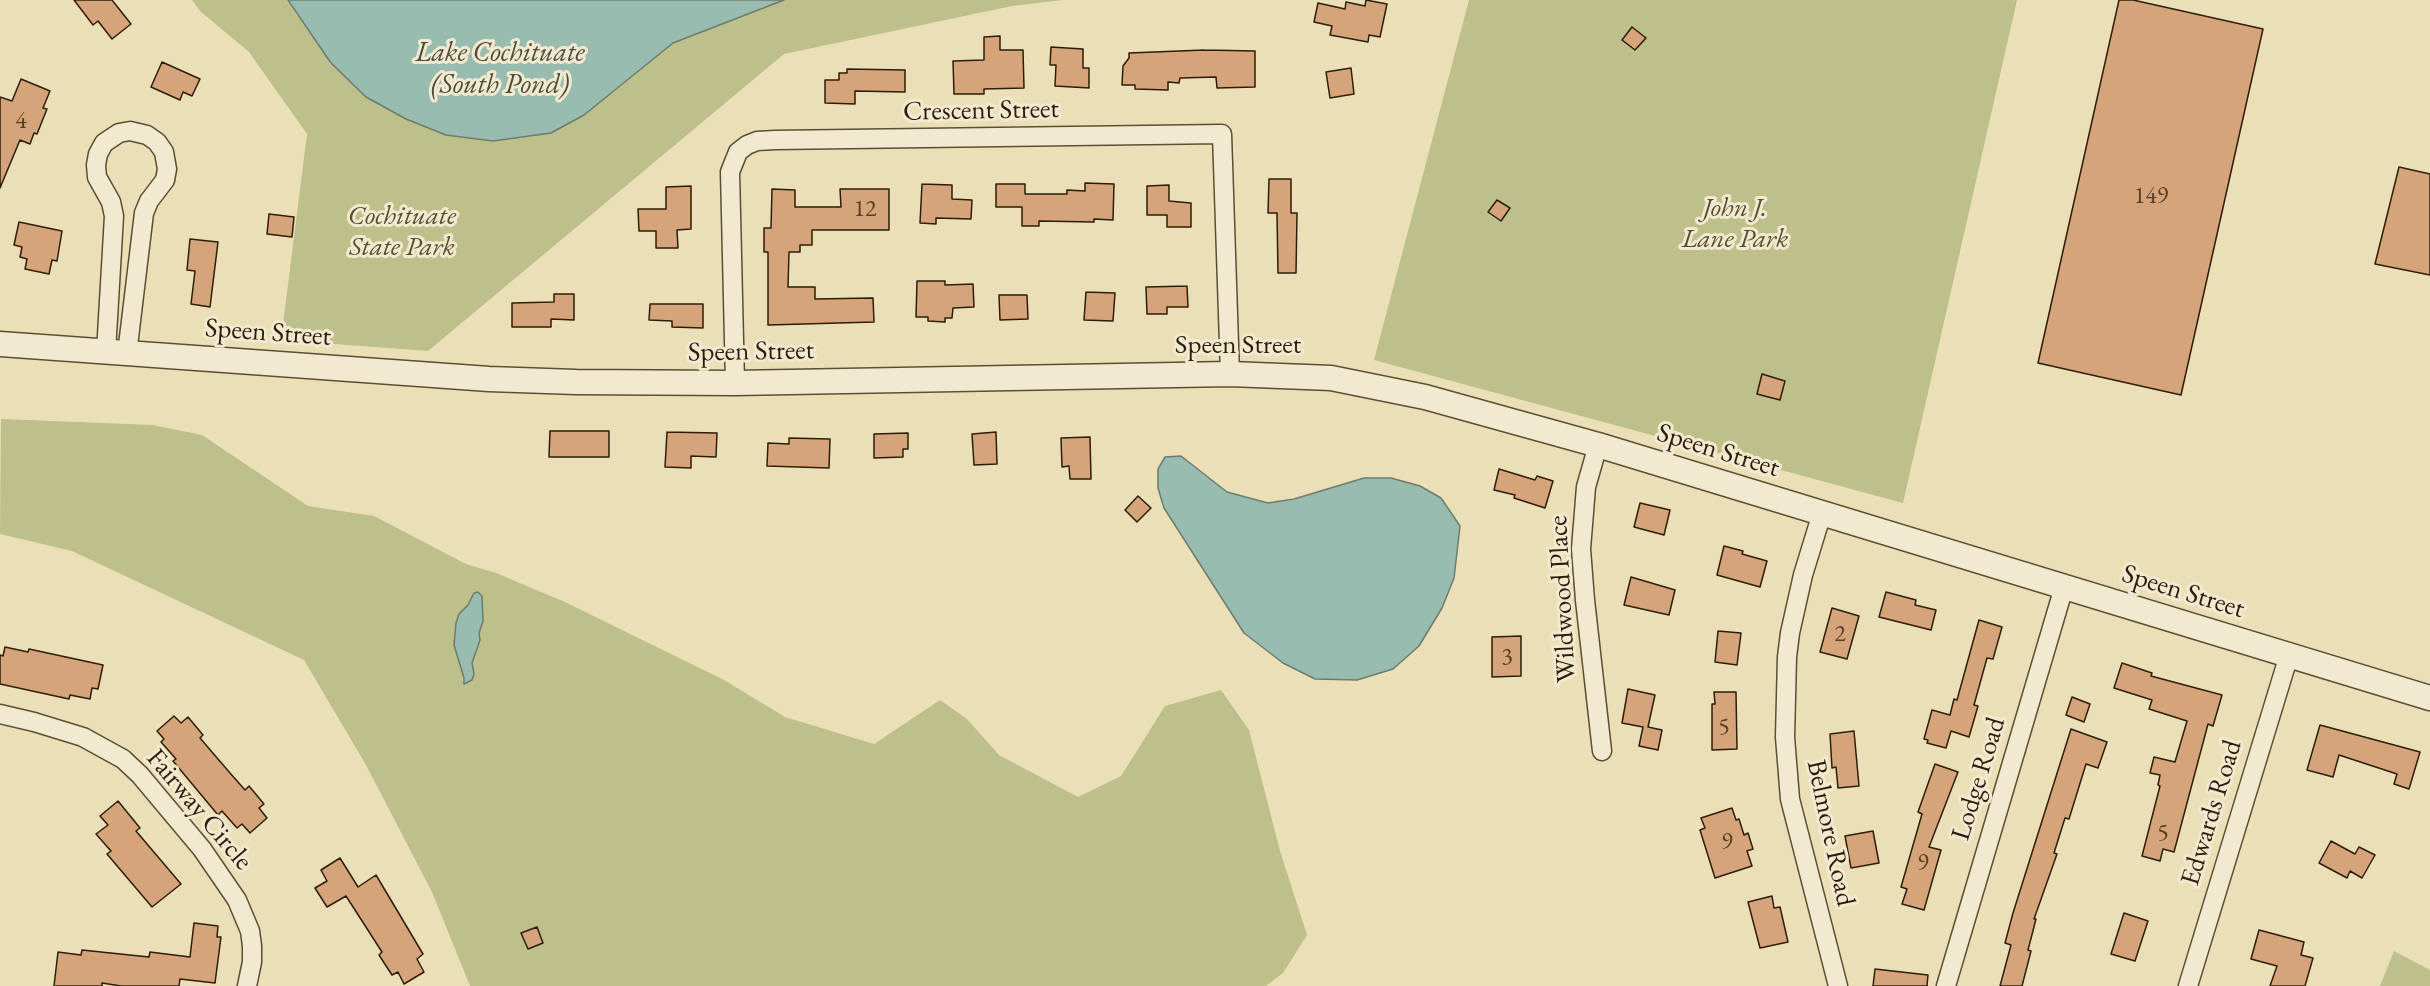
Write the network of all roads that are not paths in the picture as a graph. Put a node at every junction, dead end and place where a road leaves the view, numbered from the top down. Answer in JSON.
{"nodes":[{"id":1,"x":0,"y":344,"type":"edge"},
{"id":2,"x":116,"y":353,"type":"junction"},
{"id":3,"x":1230,"y":374,"type":"junction"},
{"id":4,"x":735,"y":383,"type":"junction"},
{"id":5,"x":1598,"y":445,"type":"junction"},
{"id":6,"x":1822,"y":513,"type":"junction"},
{"id":7,"x":2064,"y":587,"type":"junction"},
{"id":8,"x":2289,"y":655,"type":"junction"},
{"id":9,"x":2430,"y":698,"type":"edge"},
{"id":10,"x":0,"y":714,"type":"edge"},
{"id":11,"x":1602,"y":751,"type":"dead end"},
{"id":12,"x":247,"y":986,"type":"edge"},
{"id":13,"x":1838,"y":986,"type":"edge"},
{"id":14,"x":1946,"y":986,"type":"edge"},
{"id":15,"x":2188,"y":986,"type":"edge"}],
"edges":[{"from":1,"to":2,"type":"street","name":"Speen Street"},
{"from":2,"to":2,"type":"street"},
{"from":2,"to":4,"type":"street","name":"Speen Street"},
{"from":3,"to":4,"type":"street","name":"Speen Street"},
{"from":3,"to":4,"type":"street","name":"Crescent Street"},
{"from":3,"to":5,"type":"street","name":"Speen Street"},
{"from":5,"to":6,"type":"street","name":"Speen Street"},
{"from":5,"to":11,"type":"street","name":"Wildwood Place"},
{"from":6,"to":7,"type":"street","name":"Speen Street"},
{"from":6,"to":13,"type":"street","name":"Belmore Road"},
{"from":7,"to":8,"type":"street","name":"Speen Street"},
{"from":7,"to":14,"type":"street","name":"Lodge Road"},
{"from":8,"to":9,"type":"street","name":"Speen Street"},
{"from":8,"to":15,"type":"street","name":"Edwards Road"},
{"from":10,"to":12,"type":"street","name":"Fairway Circle"}]}
